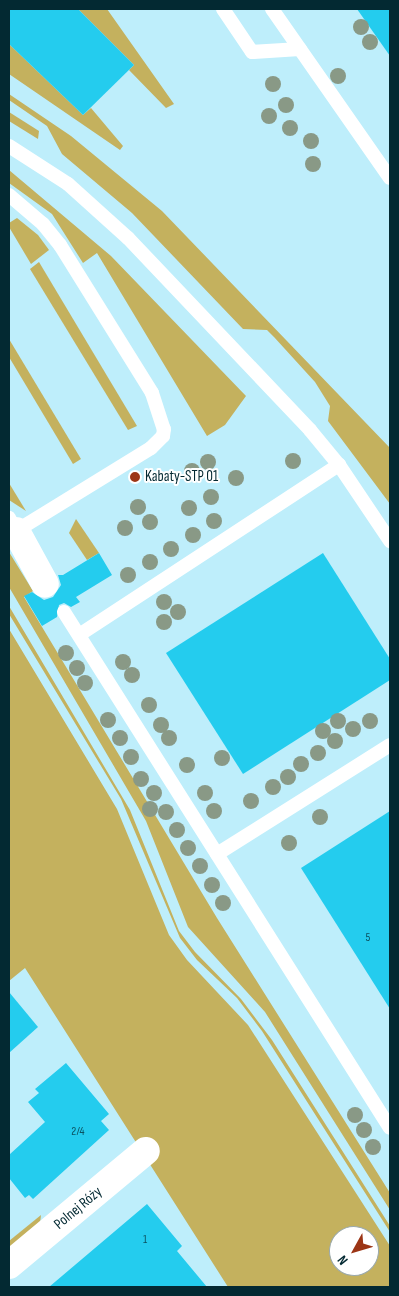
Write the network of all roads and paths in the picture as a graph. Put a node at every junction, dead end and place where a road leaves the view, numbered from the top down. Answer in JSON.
{"nodes":[{"id":1,"x":223,"y":9,"type":"edge"},
{"id":2,"x":272,"y":9,"type":"edge"},
{"id":3,"x":300,"y":49,"type":"junction"},
{"id":4,"x":9,"y":146,"type":"edge"},
{"id":5,"x":390,"y":178,"type":"edge"},
{"id":6,"x":9,"y":195,"type":"edge"},
{"id":7,"x":339,"y":465,"type":"junction"},
{"id":8,"x":13,"y":525,"type":"edge"},
{"id":9,"x":390,"y":541,"type":"edge"},
{"id":10,"x":45,"y":584,"type":"dead end"},
{"id":11,"x":64,"y":612,"type":"dead end"},
{"id":12,"x":79,"y":635,"type":"junction"},
{"id":13,"x":390,"y":745,"type":"edge"},
{"id":14,"x":217,"y":854,"type":"junction"},
{"id":15,"x":390,"y":1128,"type":"edge"},
{"id":16,"x":146,"y":1151,"type":"dead end"},
{"id":17,"x":9,"y":1265,"type":"edge"}],
"edges":[{"from":1,"to":3,"type":"lane"},
{"from":2,"to":3,"type":"lane"},
{"from":3,"to":5,"type":"lane"},
{"from":4,"to":7,"type":"lane"},
{"from":6,"to":8,"type":"lane"},
{"from":7,"to":9,"type":"lane"},
{"from":7,"to":12,"type":"lane"},
{"from":8,"to":10,"type":"street"},
{"from":11,"to":12,"type":"lane"},
{"from":12,"to":14,"type":"lane"},
{"from":13,"to":14,"type":"lane"},
{"from":14,"to":15,"type":"lane"},
{"from":16,"to":17,"type":"street","name":"Polnej Róży"}]}
